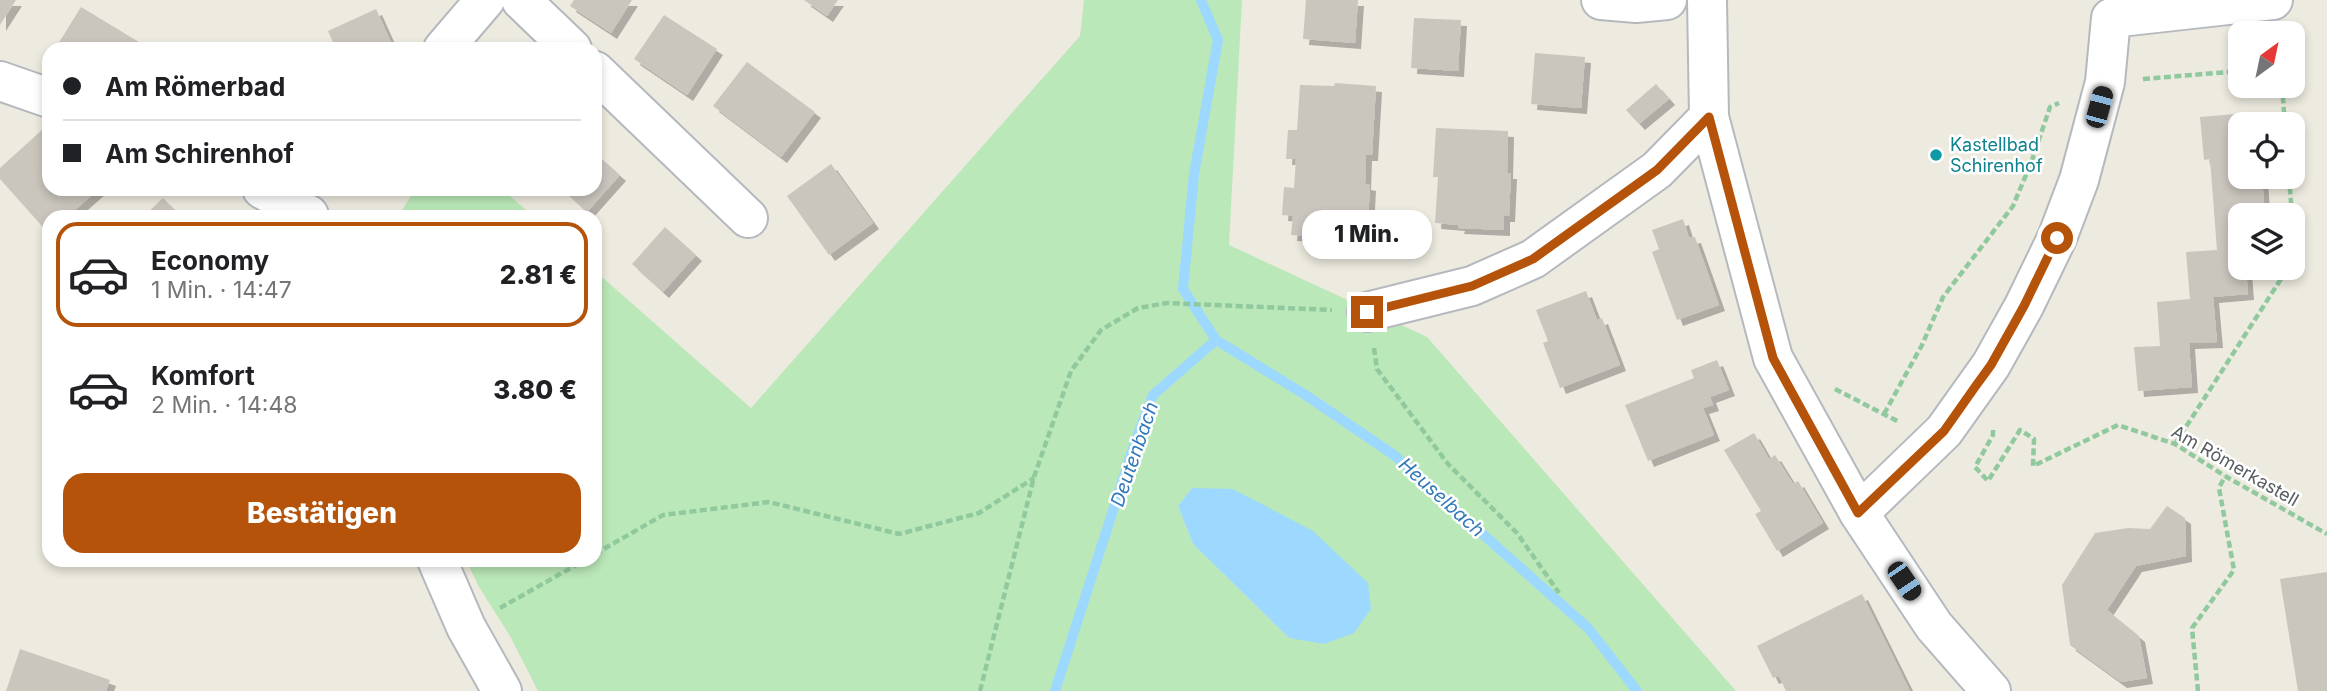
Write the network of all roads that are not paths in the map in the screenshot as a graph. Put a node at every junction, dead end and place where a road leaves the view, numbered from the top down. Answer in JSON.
{"nodes":[{"id":1,"x":485,"y":0,"type":"edge"},
{"id":2,"x":521,"y":0,"type":"edge"},
{"id":3,"x":1601,"y":0,"type":"edge"},
{"id":4,"x":1667,"y":0,"type":"edge"},
{"id":5,"x":1707,"y":0,"type":"edge"},
{"id":6,"x":2273,"y":0,"type":"edge"},
{"id":7,"x":449,"y":42,"type":"edge"},
{"id":8,"x":565,"y":42,"type":"edge"},
{"id":9,"x":602,"y":78,"type":"edge"},
{"id":10,"x":0,"y":81,"type":"edge"},
{"id":11,"x":42,"y":96,"type":"edge"},
{"id":12,"x":1709,"y":117,"type":"junction"},
{"id":13,"x":283,"y":196,"type":"edge"},
{"id":14,"x":316,"y":207,"type":"edge"},
{"id":15,"x":748,"y":218,"type":"dead end"},
{"id":16,"x":1367,"y":312,"type":"road end"},
{"id":17,"x":1858,"y":513,"type":"junction"},
{"id":18,"x":440,"y":567,"type":"edge"},
{"id":19,"x":502,"y":691,"type":"edge"},
{"id":20,"x":1992,"y":691,"type":"edge"}],
"edges":[{"from":1,"to":7,"type":"street"},
{"from":2,"to":8,"type":"street"},
{"from":3,"to":4,"type":"street"},
{"from":5,"to":12,"type":"street"},
{"from":6,"to":17,"type":"street"},
{"from":9,"to":15,"type":"street"},
{"from":10,"to":11,"type":"street"},
{"from":12,"to":16,"type":"street"},
{"from":12,"to":17,"type":"street"},
{"from":13,"to":14,"type":"street"},
{"from":17,"to":20,"type":"street"},
{"from":18,"to":19,"type":"street"}]}
